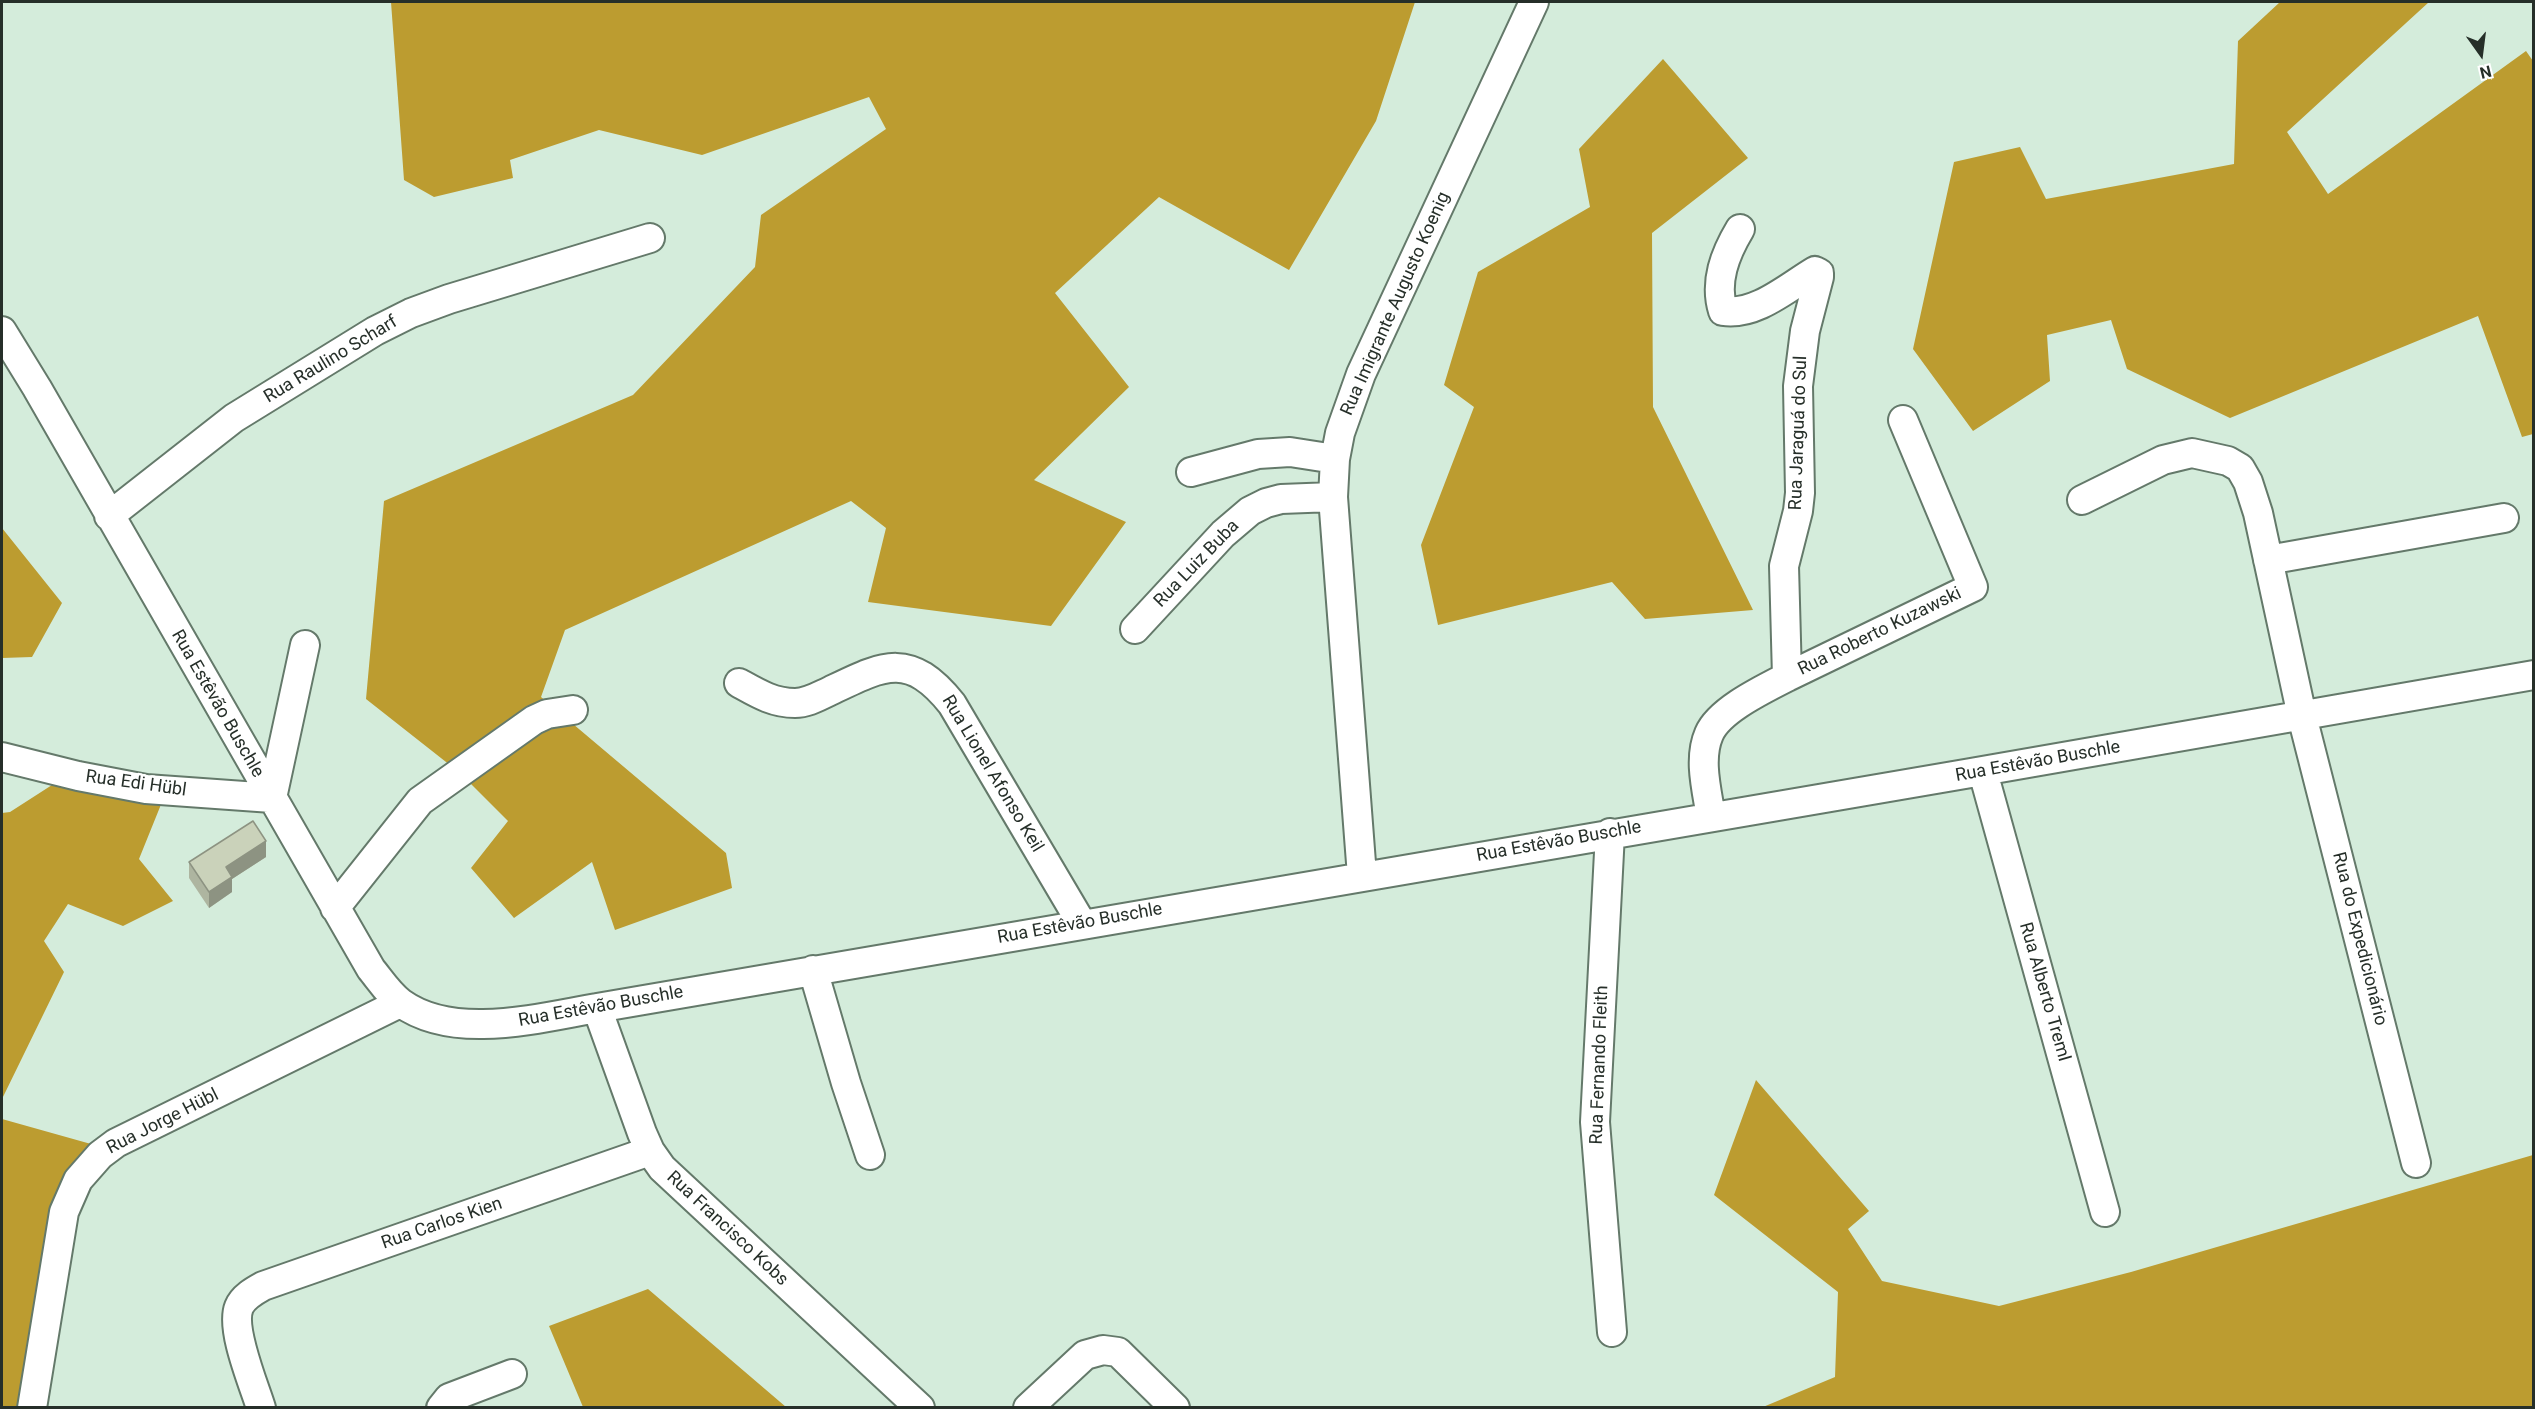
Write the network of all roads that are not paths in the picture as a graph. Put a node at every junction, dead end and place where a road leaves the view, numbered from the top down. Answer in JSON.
{"nodes":[{"id":1,"x":1534,"y":2,"type":"edge"},
{"id":2,"x":1740,"y":229,"type":"dead end"},
{"id":3,"x":650,"y":238,"type":"dead end"},
{"id":4,"x":2,"y":331,"type":"edge"},
{"id":5,"x":1903,"y":420,"type":"dead end"},
{"id":6,"x":1335,"y":459,"type":"junction"},
{"id":7,"x":1191,"y":472,"type":"dead end"},
{"id":8,"x":1334,"y":497,"type":"junction"},
{"id":9,"x":2082,"y":500,"type":"dead end"},
{"id":10,"x":109,"y":516,"type":"junction"},
{"id":11,"x":2504,"y":518,"type":"dead end"},
{"id":12,"x":2268,"y":560,"type":"junction"},
{"id":13,"x":1135,"y":629,"type":"dead end"},
{"id":14,"x":305,"y":645,"type":"dead end"},
{"id":15,"x":2534,"y":675,"type":"edge"},
{"id":16,"x":1786,"y":677,"type":"junction"},
{"id":17,"x":739,"y":683,"type":"dead end"},
{"id":18,"x":573,"y":710,"type":"dead end"},
{"id":19,"x":2302,"y":716,"type":"junction"},
{"id":20,"x":2,"y":757,"type":"edge"},
{"id":21,"x":1983,"y":772,"type":"junction"},
{"id":22,"x":272,"y":798,"type":"junction"},
{"id":23,"x":1711,"y":817,"type":"junction"},
{"id":24,"x":1610,"y":833,"type":"junction"},
{"id":25,"x":1362,"y":876,"type":"junction"},
{"id":26,"x":335,"y":908,"type":"junction"},
{"id":27,"x":1082,"y":924,"type":"junction"},
{"id":28,"x":813,"y":970,"type":"junction"},
{"id":29,"x":400,"y":1003,"type":"junction"},
{"id":30,"x":597,"y":1008,"type":"junction"},
{"id":31,"x":650,"y":1151,"type":"junction"},
{"id":32,"x":870,"y":1155,"type":"dead end"},
{"id":33,"x":2416,"y":1163,"type":"dead end"},
{"id":34,"x":2105,"y":1212,"type":"dead end"},
{"id":35,"x":1612,"y":1332,"type":"dead end"},
{"id":36,"x":512,"y":1374,"type":"dead end"},
{"id":37,"x":32,"y":1407,"type":"edge"},
{"id":38,"x":261,"y":1407,"type":"edge"},
{"id":39,"x":441,"y":1407,"type":"edge"},
{"id":40,"x":920,"y":1407,"type":"edge"},
{"id":41,"x":1028,"y":1407,"type":"edge"},
{"id":42,"x":1175,"y":1407,"type":"edge"}],
"edges":[{"from":1,"to":6,"type":"street","name":"Rua Imigrante Augusto Koenig"},
{"from":2,"to":16,"type":"street","name":"Rua Jaraguá do Sul"},
{"from":3,"to":10,"type":"street","name":"Rua Raulino Scharf"},
{"from":4,"to":10,"type":"street","name":"Rua Estêvão Buschle"},
{"from":5,"to":16,"type":"street","name":"Rua Roberto Kuzawski"},
{"from":6,"to":7,"type":"street"},
{"from":6,"to":8,"type":"street","name":"Rua Imigrante Augusto Koenig"},
{"from":8,"to":13,"type":"street","name":"Rua Luiz Buba"},
{"from":8,"to":25,"type":"street","name":"Rua Imigrante Augusto Koenig"},
{"from":9,"to":12,"type":"street","name":"Rua do Expedicionário"},
{"from":10,"to":22,"type":"street","name":"Rua Estêvão Buschle"},
{"from":11,"to":12,"type":"street"},
{"from":12,"to":19,"type":"street","name":"Rua do Expedicionário"},
{"from":14,"to":22,"type":"street"},
{"from":15,"to":19,"type":"street","name":"Rua Estêvão Buschle"},
{"from":16,"to":23,"type":"street"},
{"from":17,"to":27,"type":"street","name":"Rua Lionel Afonso Keil"},
{"from":18,"to":26,"type":"street"},
{"from":19,"to":21,"type":"street","name":"Rua Estêvão Buschle"},
{"from":19,"to":33,"type":"street","name":"Rua do Expedicionário"},
{"from":20,"to":22,"type":"street","name":"Rua Edi Hübl"},
{"from":21,"to":23,"type":"street","name":"Rua Estêvão Buschle"},
{"from":21,"to":34,"type":"street","name":"Rua Alberto Treml"},
{"from":22,"to":26,"type":"street","name":"Rua Estêvão Buschle"},
{"from":23,"to":24,"type":"street","name":"Rua Estêvão Buschle"},
{"from":24,"to":25,"type":"street","name":"Rua Estêvão Buschle"},
{"from":24,"to":35,"type":"street","name":"Rua Fernando Fleith"},
{"from":25,"to":27,"type":"street","name":"Rua Estêvão Buschle"},
{"from":26,"to":29,"type":"street","name":"Rua Estêvão Buschle"},
{"from":27,"to":28,"type":"street","name":"Rua Estêvão Buschle"},
{"from":28,"to":30,"type":"street","name":"Rua Estêvão Buschle"},
{"from":28,"to":32,"type":"street"},
{"from":29,"to":30,"type":"street","name":"Rua Estêvão Buschle"},
{"from":29,"to":37,"type":"street","name":"Rua Jorge Hübl"},
{"from":30,"to":31,"type":"street","name":"Rua Francisco Kobs"},
{"from":31,"to":38,"type":"street","name":"Rua Carlos Kien"},
{"from":31,"to":40,"type":"street","name":"Rua Francisco Kobs"},
{"from":36,"to":39,"type":"street"},
{"from":41,"to":42,"type":"street"}]}
